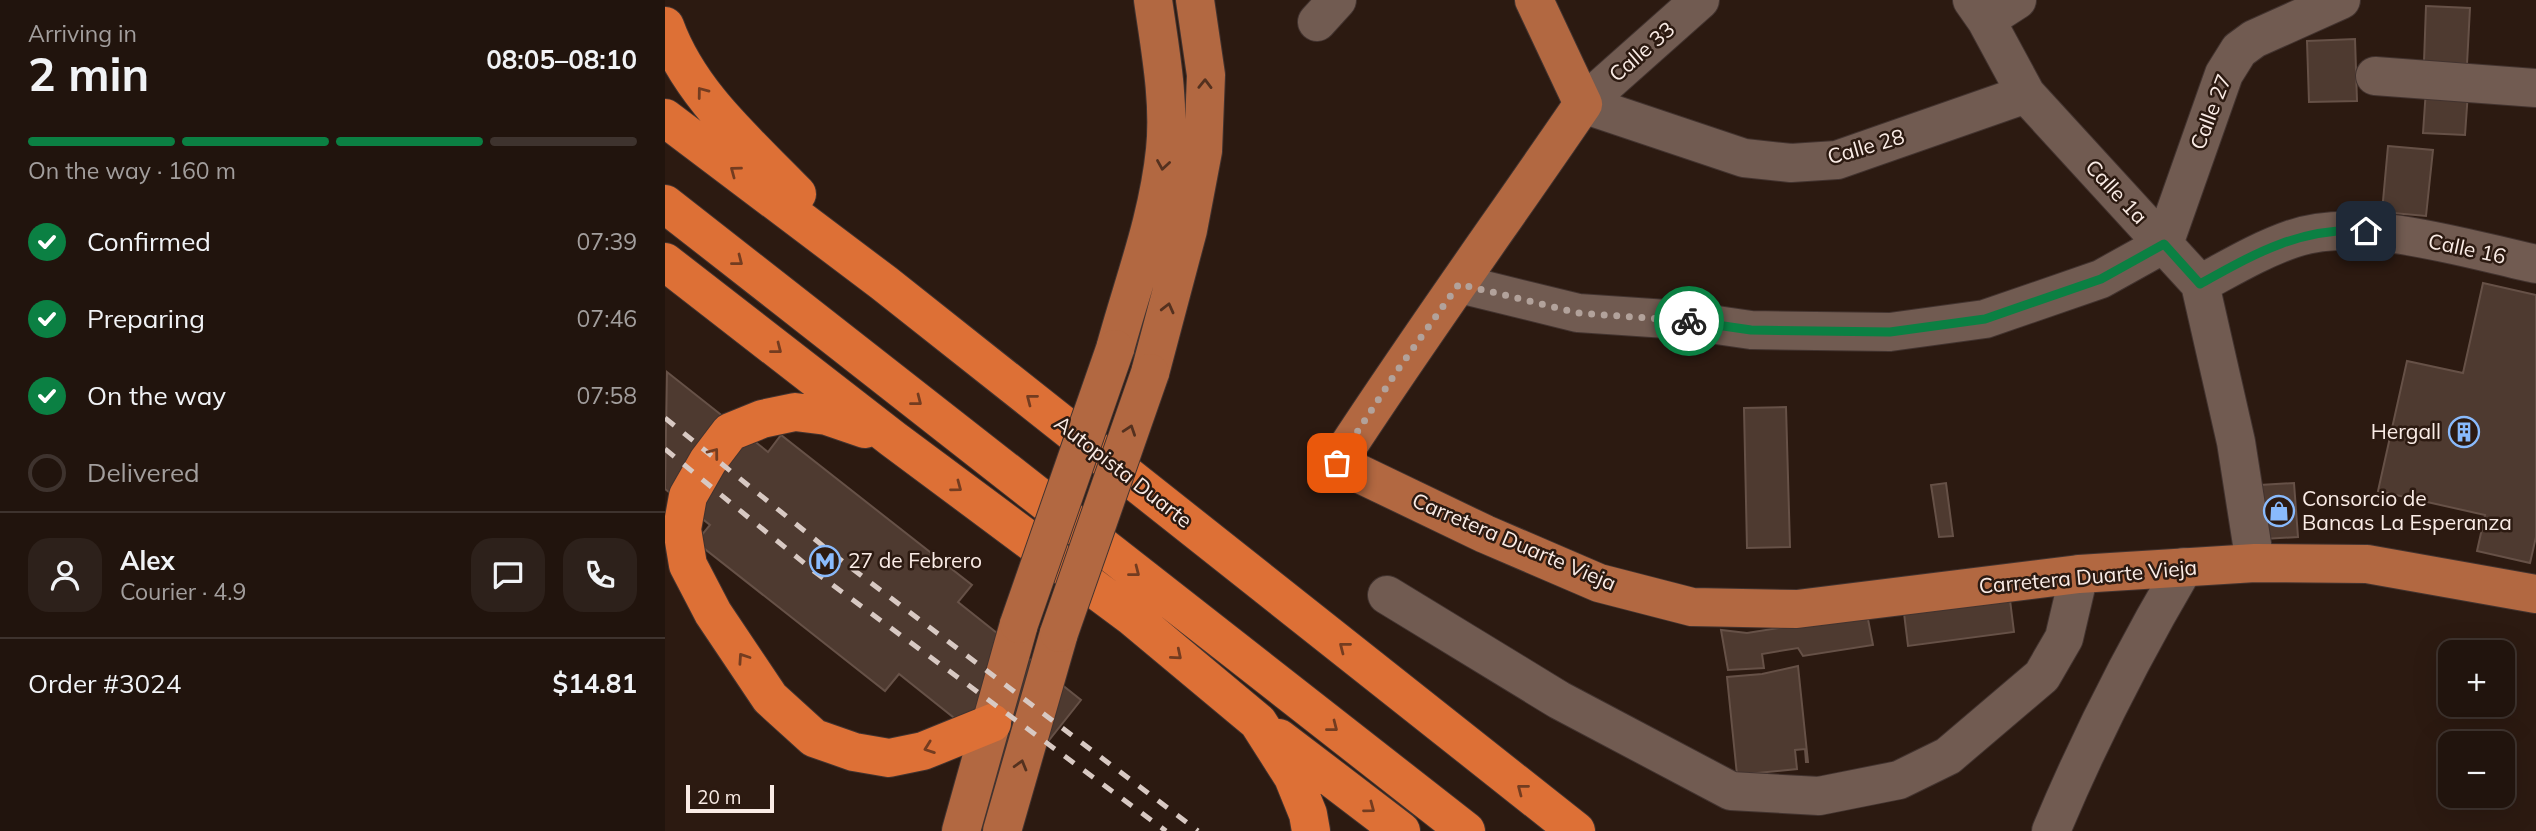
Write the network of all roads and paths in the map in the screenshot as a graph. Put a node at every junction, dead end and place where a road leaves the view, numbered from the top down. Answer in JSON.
{"nodes":[{"id":1,"x":1153,"y":0,"type":"edge"},
{"id":2,"x":1195,"y":0,"type":"edge"},
{"id":3,"x":1534,"y":0,"type":"edge"},
{"id":4,"x":1700,"y":0,"type":"edge"},
{"id":5,"x":2341,"y":0,"type":"edge"},
{"id":6,"x":1991,"y":7,"type":"edge"},
{"id":7,"x":665,"y":26,"type":"edge"},
{"id":8,"x":2375,"y":76,"type":"dead end"},
{"id":9,"x":2536,"y":88,"type":"edge"},
{"id":10,"x":2027,"y":94,"type":"junction"},
{"id":11,"x":1583,"y":104,"type":"junction"},
{"id":12,"x":665,"y":118,"type":"edge"},
{"id":13,"x":665,"y":204,"type":"edge"},
{"id":14,"x":2164,"y":244,"type":"junction"},
{"id":15,"x":665,"y":262,"type":"edge"},
{"id":16,"x":2536,"y":264,"type":"edge"},
{"id":17,"x":884,"y":283,"type":"junction"},
{"id":18,"x":1459,"y":284,"type":"junction"},
{"id":19,"x":2200,"y":284,"type":"junction"},
{"id":20,"x":893,"y":439,"type":"junction"},
{"id":21,"x":2255,"y":563,"type":"junction"},
{"id":22,"x":2185,"y":567,"type":"junction"},
{"id":23,"x":2079,"y":574,"type":"junction"},
{"id":24,"x":2536,"y":594,"type":"edge"},
{"id":25,"x":1387,"y":595,"type":"dead end"},
{"id":26,"x":1008,"y":670,"type":"junction"},
{"id":27,"x":1046,"y":680,"type":"junction"},
{"id":28,"x":1258,"y":722,"type":"junction"},
{"id":29,"x":992,"y":723,"type":"junction"},
{"id":30,"x":961,"y":831,"type":"edge"},
{"id":31,"x":1002,"y":831,"type":"edge"},
{"id":32,"x":1311,"y":831,"type":"edge"},
{"id":33,"x":1401,"y":831,"type":"edge"},
{"id":34,"x":1466,"y":831,"type":"edge"},
{"id":35,"x":1576,"y":831,"type":"edge"},
{"id":36,"x":2051,"y":831,"type":"edge"}],
"edges":[{"from":1,"to":26,"type":"main road","one_way":true,"bridge":true},
{"from":27,"to":2,"type":"main road","one_way":true,"bridge":true},
{"from":3,"to":11,"type":"main road"},
{"from":4,"to":11,"type":"street","name":"Calle 33"},
{"from":5,"to":14,"type":"street","name":"Calle 27"},
{"from":6,"to":10,"type":"street","name":"Calle 1a"},
{"from":17,"to":7,"type":"highway","one_way":true},
{"from":8,"to":9,"type":"street"},
{"from":10,"to":11,"type":"street","name":"Calle 28"},
{"from":10,"to":14,"type":"street","name":"Calle 1a"},
{"from":11,"to":18,"type":"main road","name":"Carretera Duarte Vieja"},
{"from":17,"to":12,"type":"highway","name":"Autopista Duarte","one_way":true},
{"from":13,"to":34,"type":"highway","one_way":true},
{"from":14,"to":18,"type":"street"},
{"from":14,"to":19,"type":"street","name":"Calle 1a"},
{"from":15,"to":20,"type":"highway","one_way":true},
{"from":16,"to":19,"type":"street","name":"Calle 16"},
{"from":35,"to":17,"type":"highway","name":"Autopista Duarte","one_way":true},
{"from":18,"to":23,"type":"main road","name":"Carretera Duarte Vieja"},
{"from":19,"to":21,"type":"street","name":"Calle 1a"},
{"from":20,"to":28,"type":"highway","one_way":true},
{"from":29,"to":20,"type":"highway","one_way":true},
{"from":21,"to":22,"type":"main road","name":"Carretera Duarte Vieja"},
{"from":21,"to":24,"type":"main road","name":"Carretera Duarte Vieja"},
{"from":22,"to":23,"type":"main road","name":"Carretera Duarte Vieja"},
{"from":22,"to":36,"type":"street"},
{"from":23,"to":25,"type":"street"},
{"from":26,"to":27,"type":"main road"},
{"from":26,"to":29,"type":"main road"},
{"from":31,"to":27,"type":"main road","one_way":true},
{"from":28,"to":32,"type":"highway"},
{"from":28,"to":33,"type":"highway","one_way":true},
{"from":29,"to":30,"type":"main road"}]}
